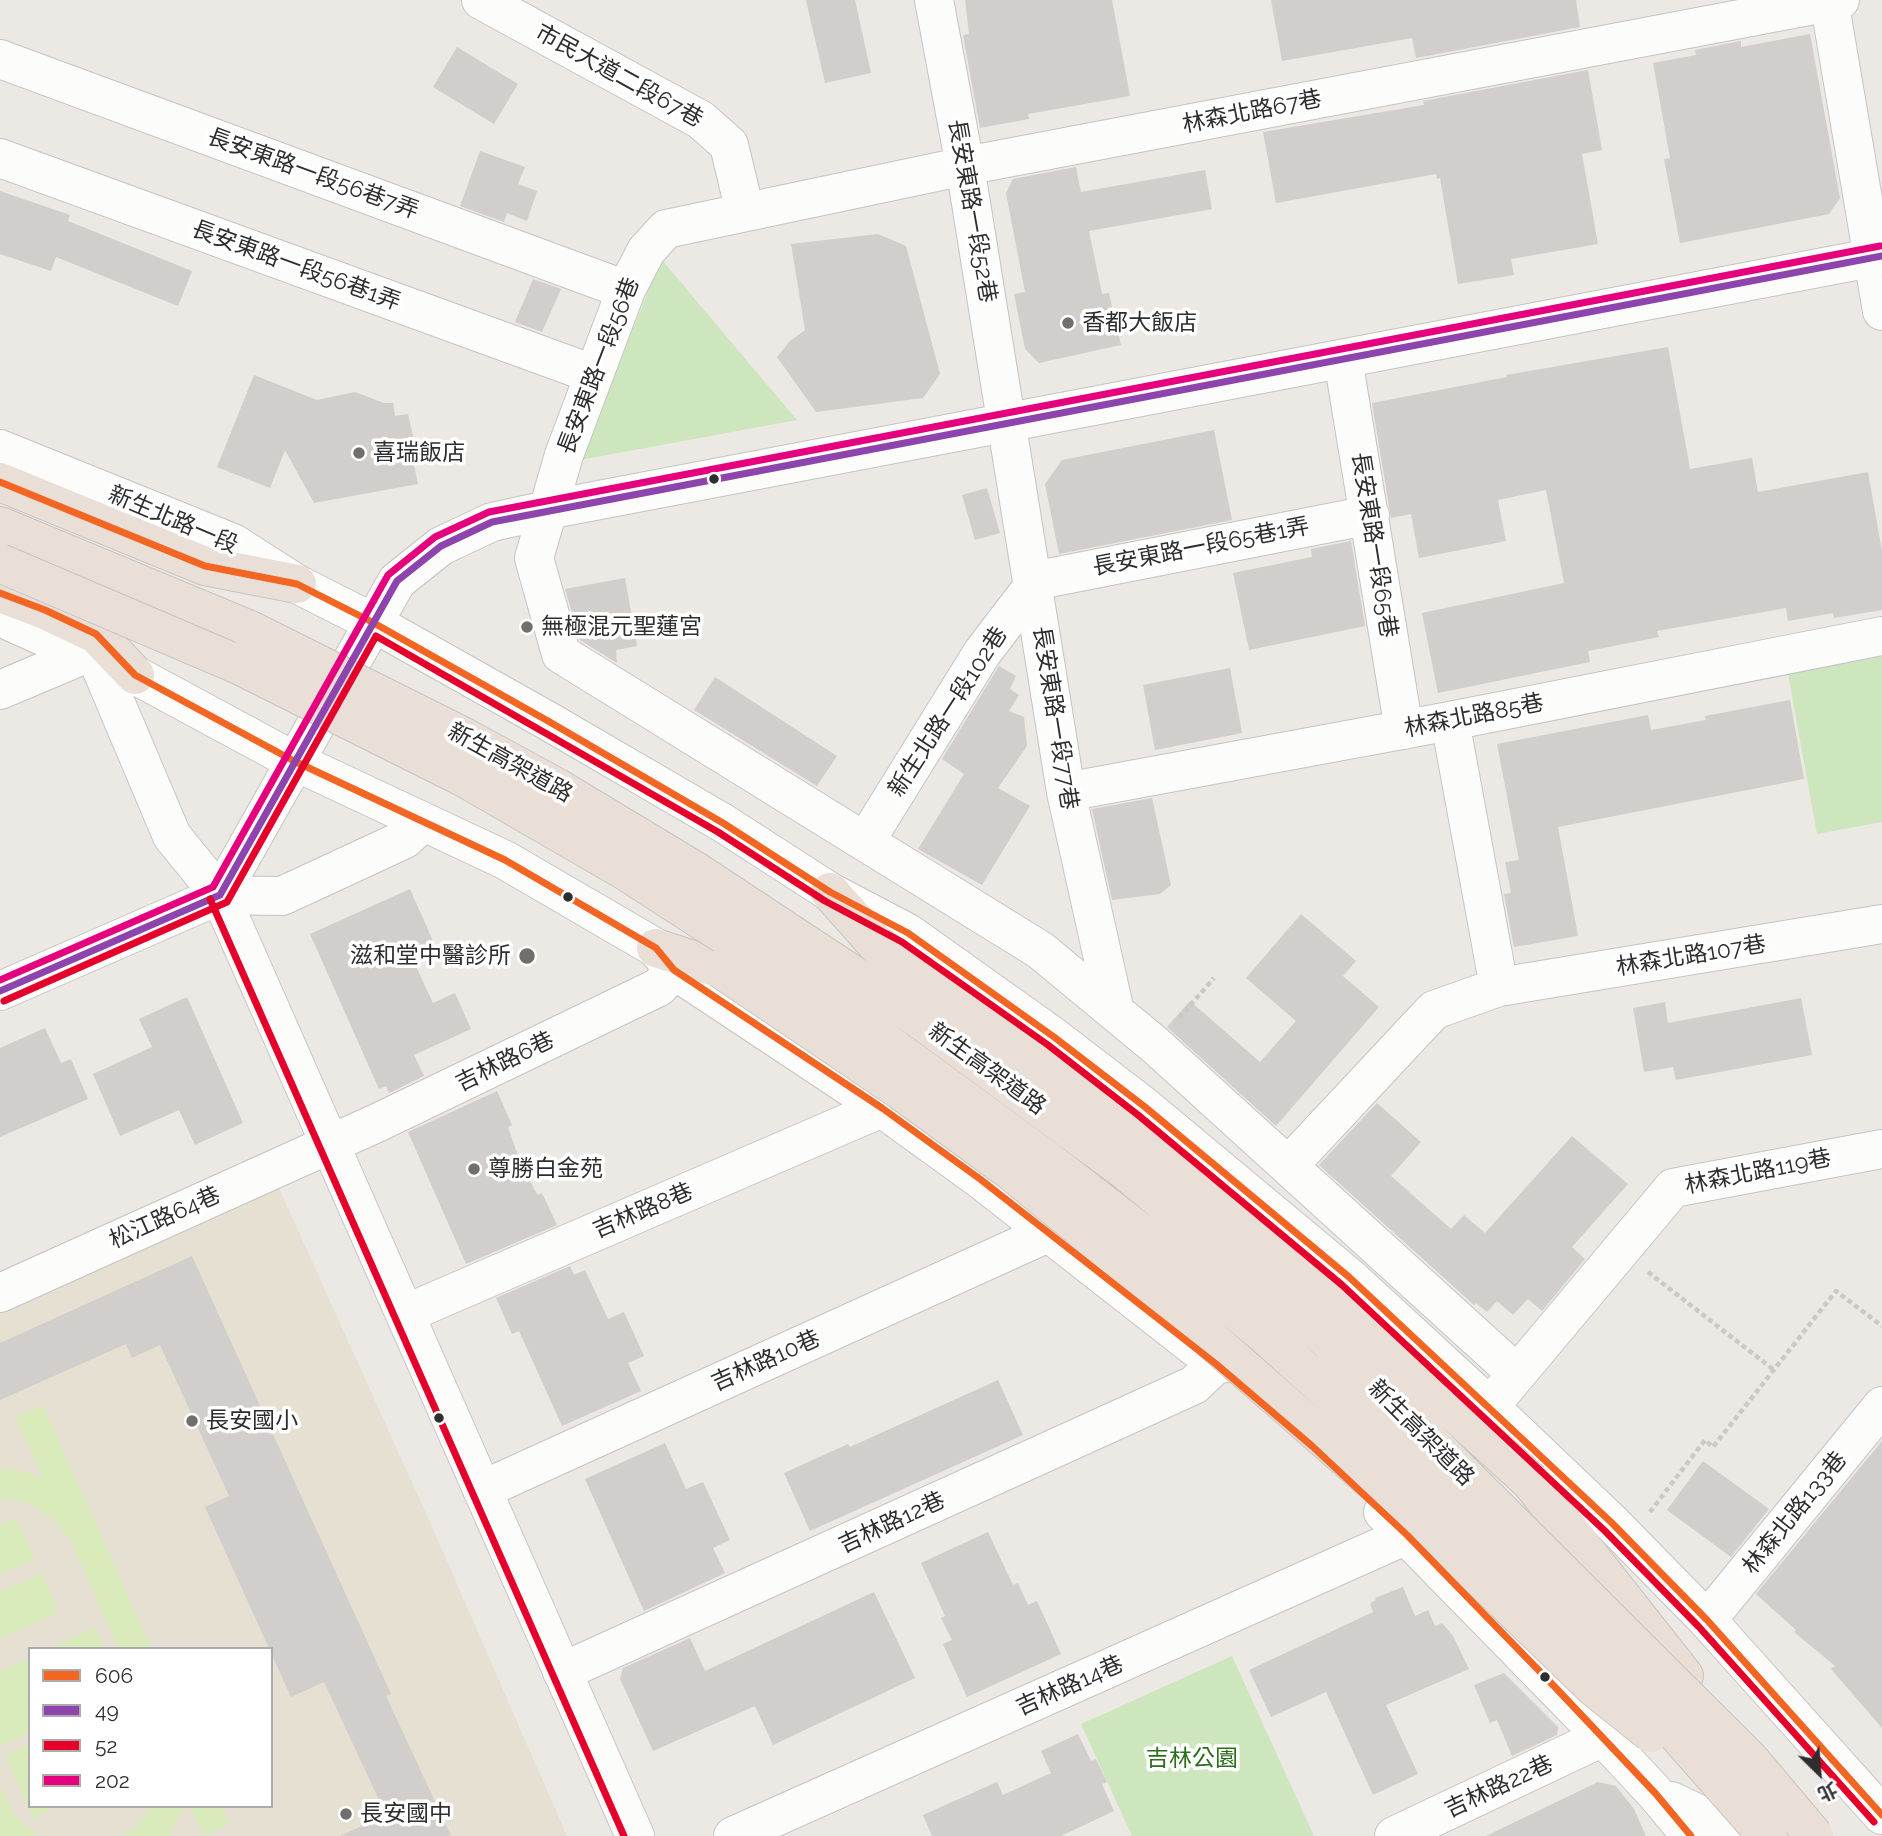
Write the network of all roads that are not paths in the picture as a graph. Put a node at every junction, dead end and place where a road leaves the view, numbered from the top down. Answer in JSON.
{"nodes":[{"id":1,"x":481,"y":0,"type":"edge"},
{"id":2,"x":934,"y":0,"type":"edge"},
{"id":3,"x":1833,"y":1,"type":"edge"},
{"id":4,"x":0,"y":59,"type":"edge"},
{"id":5,"x":0,"y":158,"type":"edge"},
{"id":6,"x":965,"y":166,"type":"junction"},
{"id":7,"x":745,"y":212,"type":"junction"},
{"id":8,"x":666,"y":229,"type":"joint"},
{"id":9,"x":1877,"y":257,"type":"edge"},
{"id":10,"x":626,"y":290,"type":"junction"},
{"id":11,"x":1882,"y":311,"type":"edge"},
{"id":12,"x":1343,"y":359,"type":"junction"},
{"id":13,"x":593,"y":374,"type":"junction"},
{"id":14,"x":1008,"y":422,"type":"junction"},
{"id":15,"x":0,"y":449,"type":"edge"},
{"id":16,"x":0,"y":482,"type":"edge"},
{"id":17,"x":547,"y":510,"type":"junction"},
{"id":18,"x":1370,"y":515,"type":"junction"},
{"id":19,"x":0,"y":526,"type":"edge"},
{"id":20,"x":0,"y":563,"type":"edge"},
{"id":21,"x":1033,"y":583,"type":"junction"},
{"id":22,"x":298,"y":584,"type":"junction"},
{"id":23,"x":0,"y":593,"type":"edge"},
{"id":24,"x":0,"y":617,"type":"edge"},
{"id":25,"x":372,"y":622,"type":"junction"},
{"id":26,"x":1882,"y":636,"type":"edge"},
{"id":27,"x":91,"y":658,"type":"junction"},
{"id":28,"x":135,"y":675,"type":"junction"},
{"id":29,"x":0,"y":690,"type":"edge"},
{"id":30,"x":1450,"y":721,"type":"junction"},
{"id":31,"x":1404,"y":730,"type":"junction"},
{"id":32,"x":293,"y":761,"type":"junction"},
{"id":33,"x":1066,"y":792,"type":"junction"},
{"id":34,"x":423,"y":822,"type":"junction"},
{"id":35,"x":865,"y":842,"type":"junction"},
{"id":36,"x":830,"y":892,"type":"junction"},
{"id":37,"x":220,"y":895,"type":"junction"},
{"id":38,"x":1882,"y":924,"type":"edge"},
{"id":39,"x":665,"y":959,"type":"junction"},
{"id":40,"x":1499,"y":988,"type":"junction"},
{"id":41,"x":0,"y":991,"type":"edge"},
{"id":42,"x":1115,"y":1012,"type":"junction"},
{"id":43,"x":882,"y":1108,"type":"junction"},
{"id":44,"x":330,"y":1144,"type":"junction"},
{"id":45,"x":1882,"y":1149,"type":"edge"},
{"id":46,"x":1288,"y":1166,"type":"junction"},
{"id":47,"x":1049,"y":1232,"type":"junction"},
{"id":48,"x":0,"y":1293,"type":"edge"},
{"id":49,"x":405,"y":1314,"type":"junction"},
{"id":50,"x":1216,"y":1364,"type":"junction"},
{"id":51,"x":1517,"y":1374,"type":"junction"},
{"id":52,"x":1489,"y":1406,"type":"junction"},
{"id":53,"x":1882,"y":1406,"type":"edge"},
{"id":54,"x":1426,"y":1475,"type":"junction"},
{"id":55,"x":482,"y":1490,"type":"junction"},
{"id":56,"x":1408,"y":1535,"type":"junction"},
{"id":57,"x":1707,"y":1619,"type":"junction"},
{"id":58,"x":562,"y":1672,"type":"junction"},
{"id":59,"x":1553,"y":1685,"type":"junction"},
{"id":60,"x":1603,"y":1737,"type":"junction"},
{"id":61,"x":1750,"y":1760,"type":"junction"},
{"id":62,"x":1656,"y":1794,"type":"junction"},
{"id":63,"x":1882,"y":1815,"type":"edge"},
{"id":64,"x":1731,"y":1819,"type":"edge"},
{"id":65,"x":635,"y":1836,"type":"edge"},
{"id":66,"x":733,"y":1836,"type":"edge"},
{"id":67,"x":1395,"y":1836,"type":"edge"},
{"id":68,"x":1691,"y":1836,"type":"edge"},
{"id":69,"x":1766,"y":1836,"type":"edge"},
{"id":70,"x":1814,"y":1836,"type":"edge"}],
"edges":[{"from":1,"to":7,"type":"street","name":"市民大道二段67巷"},
{"from":2,"to":6,"type":"street","name":"長安東路一段52巷"},
{"from":3,"to":6,"type":"street","name":"林森北路67巷"},
{"from":3,"to":9,"type":"street"},
{"from":4,"to":10,"type":"street","name":"長安東路一段56巷7弄"},
{"from":5,"to":13,"type":"street","name":"長安東路一段56巷1弄"},
{"from":6,"to":7,"type":"street","name":"林森北路67巷"},
{"from":6,"to":14,"type":"street","name":"長安東路一段52巷"},
{"from":7,"to":8,"type":"street","name":"林森北路67巷"},
{"from":8,"to":10,"type":"street","name":"長安東路一段56巷"},
{"from":9,"to":11,"type":"street"},
{"from":9,"to":12,"type":"street"},
{"from":10,"to":13,"type":"street","name":"長安東路一段56巷"},
{"from":12,"to":14,"type":"street"},
{"from":12,"to":18,"type":"street","name":"長安東路一段65巷"},
{"from":13,"to":17,"type":"street","name":"長安東路一段56巷"},
{"from":14,"to":17,"type":"street"},
{"from":14,"to":21,"type":"street","name":"長安東路一段77巷"},
{"from":15,"to":22,"type":"street","name":"新生北路一段"},
{"from":16,"to":22,"type":"highway"},
{"from":17,"to":25,"type":"street"},
{"from":17,"to":35,"type":"street","name":"長安東路一段56巷"},
{"from":18,"to":21,"type":"street","name":"長安東路一段65巷1弄"},
{"from":18,"to":31,"type":"street","name":"長安東路一段65巷"},
{"from":19,"to":61,"type":"highway","name":"新生高架道路","bridge":true},
{"from":20,"to":64,"type":"highway","name":"新生高架道路","bridge":true},
{"from":21,"to":33,"type":"street","name":"長安東路一段77巷"},
{"from":21,"to":35,"type":"street","name":"新生北路一段102巷"},
{"from":22,"to":25,"type":"street","name":"新生北路一段"},
{"from":23,"to":28,"type":"highway"},
{"from":24,"to":27,"type":"street"},
{"from":25,"to":32,"type":"street"},
{"from":25,"to":36,"type":"street","name":"新生北路一段"},
{"from":26,"to":30,"type":"street","name":"林森北路85巷"},
{"from":27,"to":28,"type":"street"},
{"from":27,"to":29,"type":"street"},
{"from":27,"to":37,"type":"street"},
{"from":28,"to":32,"type":"street"},
{"from":30,"to":31,"type":"street","name":"林森北路85巷"},
{"from":30,"to":40,"type":"street"},
{"from":31,"to":33,"type":"street","name":"林森北路85巷"},
{"from":32,"to":34,"type":"street"},
{"from":32,"to":37,"type":"street"},
{"from":33,"to":42,"type":"street","name":"長安東路一段77巷"},
{"from":34,"to":37,"type":"street"},
{"from":34,"to":39,"type":"street"},
{"from":35,"to":42,"type":"street","name":"長安東路一段56巷"},
{"from":36,"to":52,"type":"street","name":"新生北路一段"},
{"from":36,"to":61,"type":"highway","bridge":true},
{"from":37,"to":41,"type":"street"},
{"from":37,"to":44,"type":"street"},
{"from":38,"to":40,"type":"street","name":"林森北路107巷"},
{"from":39,"to":43,"type":"street"},
{"from":39,"to":44,"type":"street","name":"吉林路6巷"},
{"from":39,"to":64,"type":"highway","bridge":true},
{"from":40,"to":46,"type":"street","name":"林森北路107巷"},
{"from":42,"to":46,"type":"street","name":"長安東路一段56巷"},
{"from":43,"to":47,"type":"street"},
{"from":43,"to":49,"type":"street","name":"吉林路8巷"},
{"from":44,"to":48,"type":"street","name":"松江路64巷"},
{"from":44,"to":49,"type":"street"},
{"from":45,"to":51,"type":"street","name":"林森北路119巷"},
{"from":46,"to":51,"type":"street","name":"長安東路一段56巷"},
{"from":47,"to":50,"type":"street"},
{"from":47,"to":55,"type":"street","name":"吉林路10巷"},
{"from":49,"to":55,"type":"street"},
{"from":50,"to":54,"type":"street"},
{"from":50,"to":56,"type":"street"},
{"from":50,"to":58,"type":"street","name":"吉林路12巷"},
{"from":51,"to":52,"type":"street","name":"林森北路119巷"},
{"from":52,"to":54,"type":"street","name":"林森北路119巷"},
{"from":52,"to":57,"type":"street","name":"新生北路一段"},
{"from":53,"to":57,"type":"street","name":"林森北路133巷"},
{"from":54,"to":59,"type":"street"},
{"from":55,"to":58,"type":"street"},
{"from":56,"to":59,"type":"street"},
{"from":56,"to":66,"type":"street","name":"吉林路14巷"},
{"from":57,"to":63,"type":"street","name":"新生北路一段"},
{"from":58,"to":65,"type":"street"},
{"from":59,"to":60,"type":"street"},
{"from":60,"to":62,"type":"street"},
{"from":60,"to":67,"type":"street","name":"吉林路22巷"},
{"from":61,"to":70,"type":"highway","name":"新生高架道路","bridge":true},
{"from":62,"to":64,"type":"street"},
{"from":62,"to":68,"type":"street"},
{"from":64,"to":69,"type":"highway","name":"新生高架道路","bridge":true}]}
